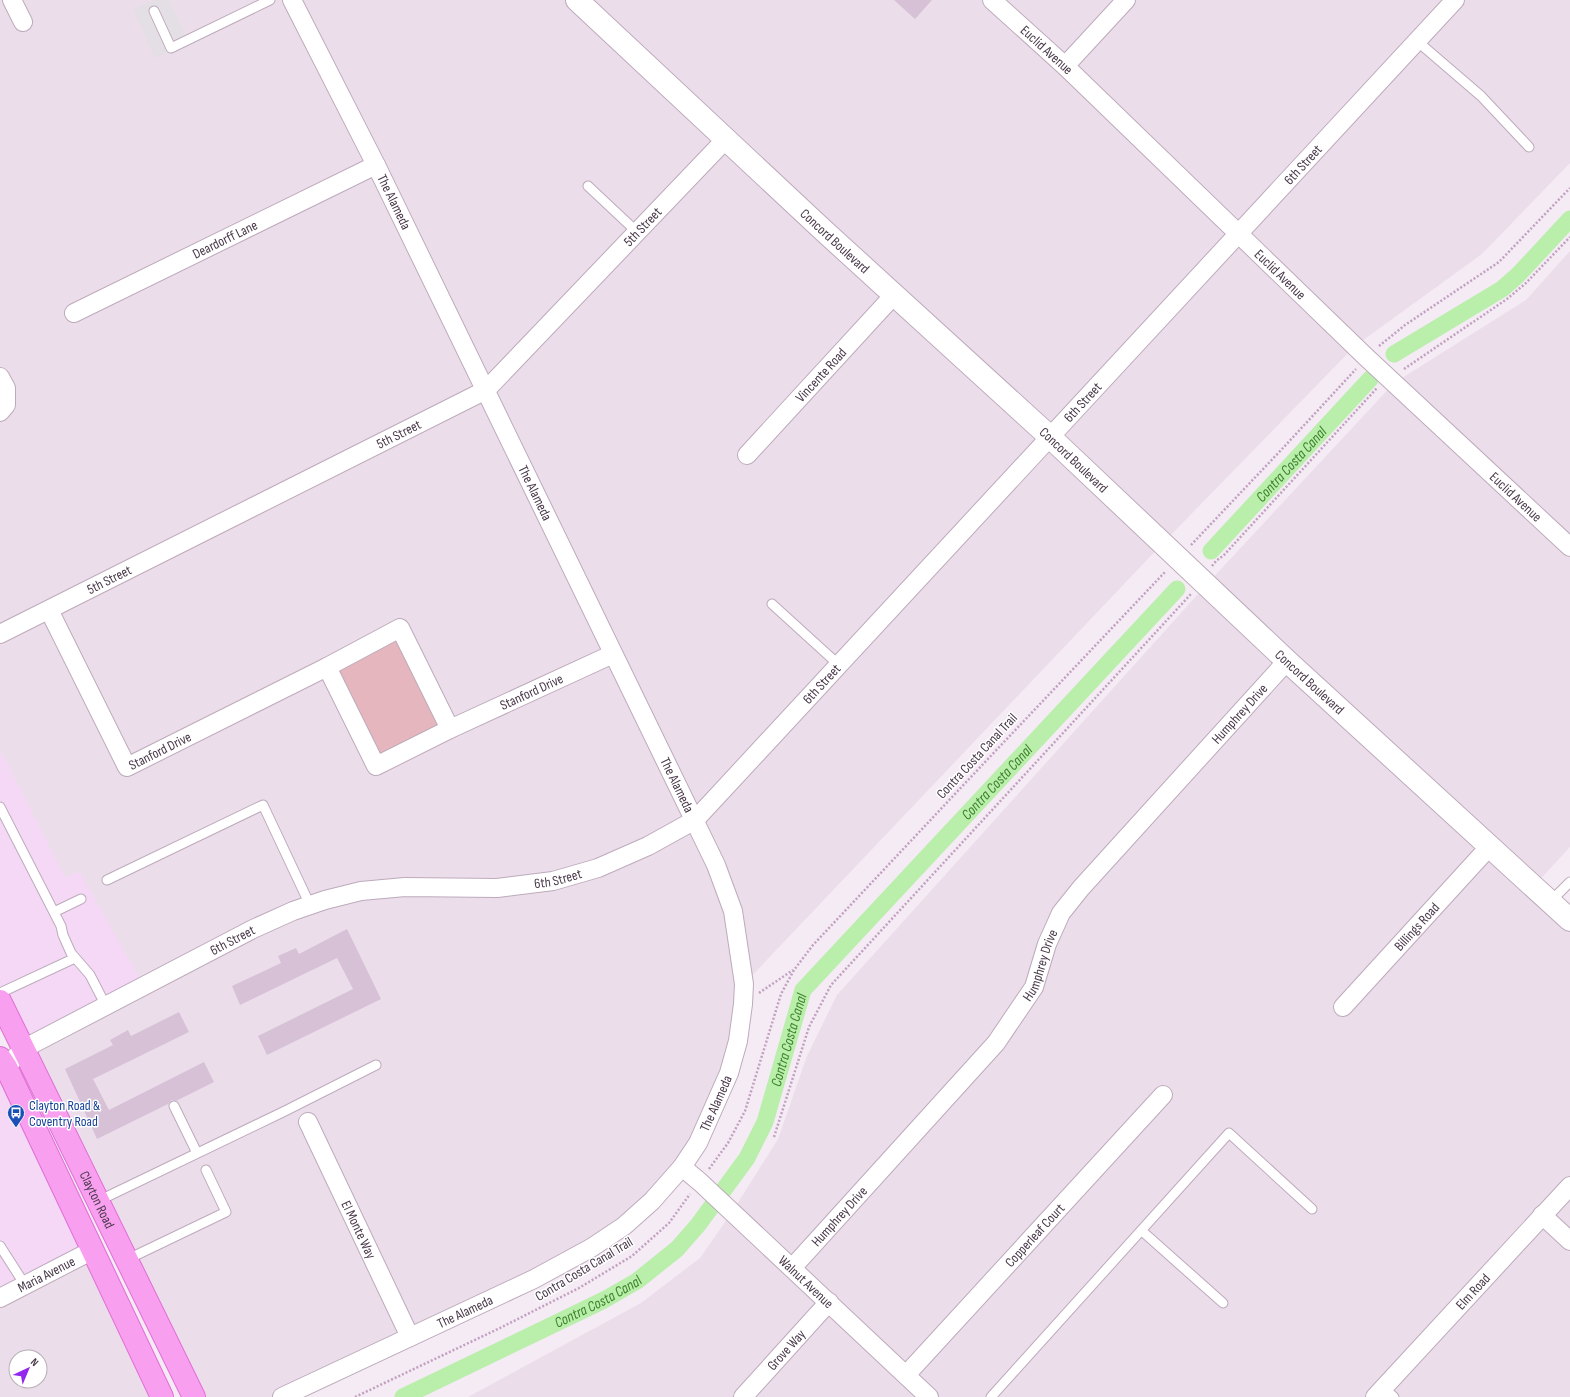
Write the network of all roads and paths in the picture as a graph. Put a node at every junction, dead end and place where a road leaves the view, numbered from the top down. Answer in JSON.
{"nodes":[{"id":1,"x":12,"y":0,"type":"edge"},
{"id":2,"x":270,"y":0,"type":"edge"},
{"id":3,"x":292,"y":0,"type":"edge"},
{"id":4,"x":577,"y":0,"type":"edge"},
{"id":5,"x":992,"y":0,"type":"edge"},
{"id":6,"x":1126,"y":0,"type":"edge"},
{"id":7,"x":1455,"y":0,"type":"edge"},
{"id":8,"x":154,"y":11,"type":"dead end"},
{"id":9,"x":23,"y":22,"type":"dead end"},
{"id":10,"x":1417,"y":41,"type":"junction"},
{"id":11,"x":1065,"y":66,"type":"junction"},
{"id":12,"x":727,"y":138,"type":"junction"},
{"id":13,"x":1529,"y":147,"type":"dead end"},
{"id":14,"x":376,"y":165,"type":"junction"},
{"id":15,"x":588,"y":186,"type":"dead end"},
{"id":16,"x":637,"y":232,"type":"junction"},
{"id":17,"x":1238,"y":232,"type":"junction"},
{"id":18,"x":1570,"y":237,"type":"edge"},
{"id":19,"x":894,"y":295,"type":"junction"},
{"id":20,"x":74,"y":313,"type":"dead end"},
{"id":21,"x":0,"y":377,"type":"edge"},
{"id":22,"x":1389,"y":379,"type":"junction"},
{"id":23,"x":486,"y":390,"type":"junction"},
{"id":24,"x":0,"y":412,"type":"edge"},
{"id":25,"x":1050,"y":437,"type":"junction"},
{"id":26,"x":747,"y":455,"type":"dead end"},
{"id":27,"x":1570,"y":547,"type":"edge"},
{"id":28,"x":1179,"y":558,"type":"junction"},
{"id":29,"x":1201,"y":579,"type":"junction"},
{"id":30,"x":772,"y":604,"type":"dead end"},
{"id":31,"x":49,"y":610,"type":"junction"},
{"id":32,"x":0,"y":634,"type":"edge"},
{"id":33,"x":613,"y":654,"type":"junction"},
{"id":34,"x":1287,"y":661,"type":"junction"},
{"id":35,"x":839,"y":665,"type":"junction"},
{"id":36,"x":327,"y":667,"type":"junction"},
{"id":37,"x":450,"y":729,"type":"junction"},
{"id":38,"x":0,"y":807,"type":"edge"},
{"id":39,"x":694,"y":820,"type":"junction"},
{"id":40,"x":1490,"y":846,"type":"junction"},
{"id":41,"x":107,"y":880,"type":"dead end"},
{"id":42,"x":1570,"y":882,"type":"edge"},
{"id":43,"x":81,"y":899,"type":"dead end"},
{"id":44,"x":1550,"y":902,"type":"junction"},
{"id":45,"x":310,"y":905,"type":"junction"},
{"id":46,"x":54,"y":912,"type":"junction"},
{"id":47,"x":1570,"y":920,"type":"edge"},
{"id":48,"x":75,"y":958,"type":"junction"},
{"id":49,"x":794,"y":970,"type":"junction"},
{"id":50,"x":0,"y":993,"type":"edge"},
{"id":51,"x":0,"y":1001,"type":"edge"},
{"id":52,"x":743,"y":1004,"type":"junction"},
{"id":53,"x":106,"y":1006,"type":"junction"},
{"id":54,"x":1343,"y":1007,"type":"dead end"},
{"id":55,"x":23,"y":1049,"type":"junction"},
{"id":56,"x":2,"y":1065,"type":"edge"},
{"id":57,"x":376,"y":1065,"type":"dead end"},
{"id":58,"x":1163,"y":1095,"type":"dead end"},
{"id":59,"x":174,"y":1106,"type":"dead end"},
{"id":60,"x":308,"y":1122,"type":"dead end"},
{"id":61,"x":774,"y":1137,"type":"dead end"},
{"id":62,"x":197,"y":1153,"type":"junction"},
{"id":63,"x":682,"y":1167,"type":"junction"},
{"id":64,"x":206,"y":1170,"type":"dead end"},
{"id":65,"x":700,"y":1182,"type":"junction"},
{"id":66,"x":1570,"y":1186,"type":"edge"},
{"id":67,"x":98,"y":1201,"type":"junction"},
{"id":68,"x":1312,"y":1209,"type":"dead end"},
{"id":69,"x":1542,"y":1216,"type":"junction"},
{"id":70,"x":1142,"y":1231,"type":"junction"},
{"id":71,"x":1570,"y":1241,"type":"edge"},
{"id":72,"x":0,"y":1246,"type":"edge"},
{"id":73,"x":93,"y":1250,"type":"junction"},
{"id":74,"x":126,"y":1260,"type":"junction"},
{"id":75,"x":792,"y":1268,"type":"junction"},
{"id":76,"x":25,"y":1285,"type":"junction"},
{"id":77,"x":0,"y":1298,"type":"edge"},
{"id":78,"x":829,"y":1302,"type":"junction"},
{"id":79,"x":1223,"y":1303,"type":"dead end"},
{"id":80,"x":410,"y":1337,"type":"junction"},
{"id":81,"x":906,"y":1375,"type":"junction"},
{"id":82,"x":1384,"y":1394,"type":"edge"},
{"id":83,"x":162,"y":1397,"type":"edge"},
{"id":84,"x":194,"y":1397,"type":"edge"},
{"id":85,"x":282,"y":1397,"type":"edge"},
{"id":86,"x":355,"y":1397,"type":"edge"},
{"id":87,"x":743,"y":1397,"type":"edge"},
{"id":88,"x":929,"y":1397,"type":"edge"},
{"id":89,"x":991,"y":1397,"type":"edge"}],
"edges":[{"from":1,"to":9,"type":"street"},
{"from":2,"to":8,"type":"lane"},
{"from":3,"to":14,"type":"street","name":"The Alameda"},
{"from":4,"to":12,"type":"street","name":"Concord Boulevard"},
{"from":5,"to":11,"type":"street","name":"Euclid Avenue"},
{"from":6,"to":11,"type":"street"},
{"from":7,"to":10,"type":"street","name":"6th Street"},
{"from":10,"to":13,"type":"lane"},
{"from":10,"to":17,"type":"street","name":"6th Street"},
{"from":11,"to":17,"type":"street","name":"Euclid Avenue"},
{"from":12,"to":16,"type":"street","name":"5th Street"},
{"from":12,"to":19,"type":"street","name":"Concord Boulevard"},
{"from":14,"to":20,"type":"street","name":"Deardorff Lane"},
{"from":14,"to":23,"type":"street","name":"The Alameda"},
{"from":15,"to":16,"type":"lane"},
{"from":16,"to":23,"type":"street","name":"5th Street"},
{"from":17,"to":22,"type":"street","name":"Euclid Avenue"},
{"from":17,"to":25,"type":"street","name":"6th Street"},
{"from":18,"to":22,"type":"path"},
{"from":19,"to":25,"type":"street","name":"Concord Boulevard"},
{"from":19,"to":26,"type":"street","name":"Vincente Road"},
{"from":21,"to":24,"type":"street"},
{"from":22,"to":27,"type":"street","name":"Euclid Avenue"},
{"from":22,"to":29,"type":"path"},
{"from":23,"to":31,"type":"street","name":"5th Street"},
{"from":23,"to":33,"type":"street","name":"The Alameda"},
{"from":25,"to":28,"type":"street","name":"Concord Boulevard"},
{"from":25,"to":35,"type":"street","name":"6th Street"},
{"from":28,"to":29,"type":"street","name":"Concord Boulevard"},
{"from":28,"to":49,"type":"path","name":"Contra Costa Canal Trail"},
{"from":29,"to":34,"type":"street","name":"Concord Boulevard"},
{"from":29,"to":61,"type":"path"},
{"from":30,"to":35,"type":"lane"},
{"from":31,"to":32,"type":"street","name":"5th Street"},
{"from":31,"to":36,"type":"street","name":"Stanford Drive"},
{"from":33,"to":37,"type":"street","name":"Stanford Drive"},
{"from":33,"to":39,"type":"street","name":"The Alameda"},
{"from":34,"to":40,"type":"street","name":"Concord Boulevard"},
{"from":34,"to":75,"type":"street","name":"Humphrey Drive"},
{"from":35,"to":39,"type":"street","name":"6th Street"},
{"from":36,"to":37,"type":"street","name":"Stanford Drive"},
{"from":36,"to":37,"type":"street","name":"Stanford Drive"},
{"from":38,"to":46,"type":"lane"},
{"from":39,"to":45,"type":"street","name":"6th Street"},
{"from":39,"to":52,"type":"street","name":"The Alameda"},
{"from":40,"to":44,"type":"street","name":"Concord Boulevard"},
{"from":40,"to":54,"type":"street","name":"Billings Road"},
{"from":41,"to":45,"type":"lane"},
{"from":42,"to":44,"type":"lane"},
{"from":43,"to":46,"type":"lane"},
{"from":44,"to":47,"type":"street","name":"Concord Boulevard"},
{"from":45,"to":53,"type":"street","name":"6th Street"},
{"from":46,"to":48,"type":"lane"},
{"from":48,"to":50,"type":"lane"},
{"from":48,"to":53,"type":"lane"},
{"from":49,"to":52,"type":"path","name":"Contra Costa Canal Trail"},
{"from":49,"to":65,"type":"path","name":"Contra Costa Canal Trail"},
{"from":51,"to":55,"type":"main road","name":"Clayton Road"},
{"from":52,"to":63,"type":"street","name":"The Alameda"},
{"from":53,"to":55,"type":"street","name":"6th Street"},
{"from":55,"to":56,"type":"street","name":"6th Street"},
{"from":55,"to":67,"type":"main road","name":"Clayton Road"},
{"from":56,"to":73,"type":"main road","name":"Clayton Road"},
{"from":57,"to":62,"type":"lane"},
{"from":58,"to":81,"type":"street","name":"Copperleaf Court"},
{"from":59,"to":62,"type":"lane"},
{"from":60,"to":80,"type":"street","name":"El Monte Way"},
{"from":62,"to":67,"type":"lane"},
{"from":63,"to":65,"type":"street","name":"Walnut Avenue"},
{"from":63,"to":80,"type":"street","name":"The Alameda"},
{"from":64,"to":74,"type":"lane"},
{"from":65,"to":75,"type":"street","name":"Walnut Avenue"},
{"from":65,"to":86,"type":"path","name":"Contra Costa Canal Trail"},
{"from":66,"to":69,"type":"street","name":"Elm Road"},
{"from":67,"to":74,"type":"main road","name":"Clayton Road"},
{"from":68,"to":70,"type":"lane"},
{"from":69,"to":71,"type":"street"},
{"from":69,"to":82,"type":"street","name":"Elm Road"},
{"from":70,"to":79,"type":"lane"},
{"from":70,"to":89,"type":"lane"},
{"from":72,"to":76,"type":"lane"},
{"from":73,"to":76,"type":"street","name":"Maria Avenue"},
{"from":73,"to":83,"type":"main road","name":"Clayton Road"},
{"from":74,"to":84,"type":"main road","name":"Clayton Road"},
{"from":75,"to":78,"type":"street","name":"Walnut Avenue"},
{"from":76,"to":77,"type":"street","name":"Maria Avenue"},
{"from":78,"to":81,"type":"street","name":"Walnut Avenue"},
{"from":78,"to":87,"type":"street","name":"Grove Way"},
{"from":80,"to":85,"type":"street","name":"The Alameda"},
{"from":81,"to":88,"type":"street","name":"Walnut Avenue"}]}
